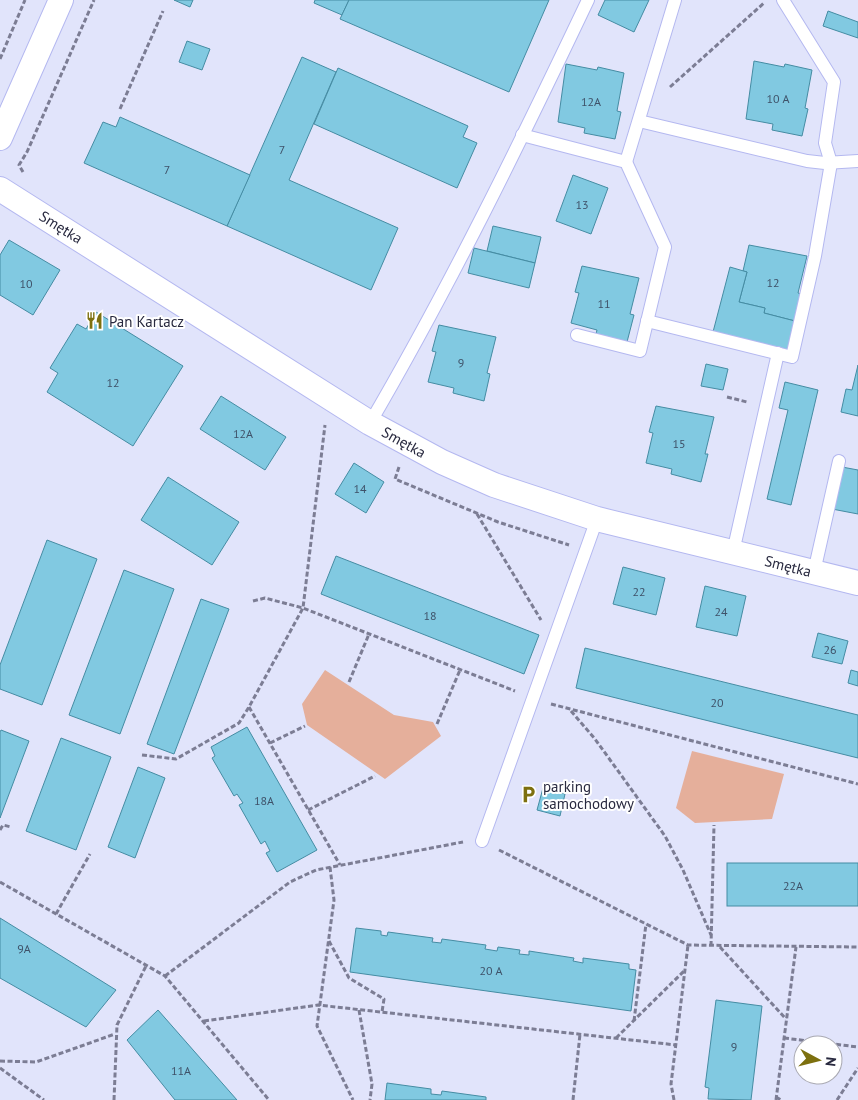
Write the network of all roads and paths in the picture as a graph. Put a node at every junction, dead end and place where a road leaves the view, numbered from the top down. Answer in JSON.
{"nodes":[{"id":1,"x":25,"y":0,"type":"edge"},
{"id":2,"x":61,"y":0,"type":"edge"},
{"id":3,"x":94,"y":0,"type":"edge"},
{"id":4,"x":588,"y":0,"type":"edge"},
{"id":5,"x":675,"y":0,"type":"edge"},
{"id":6,"x":767,"y":0,"type":"edge"},
{"id":7,"x":783,"y":0,"type":"edge"},
{"id":8,"x":163,"y":11,"type":"dead end"},
{"id":9,"x":0,"y":59,"type":"edge"},
{"id":10,"x":120,"y":109,"type":"dead end"},
{"id":11,"x":640,"y":117,"type":"junction"},
{"id":12,"x":522,"y":135,"type":"junction"},
{"id":13,"x":0,"y":138,"type":"edge"},
{"id":14,"x":858,"y":161,"type":"edge"},
{"id":15,"x":626,"y":162,"type":"junction"},
{"id":16,"x":831,"y":163,"type":"junction"},
{"id":17,"x":27,"y":175,"type":"dead end"},
{"id":18,"x":0,"y":189,"type":"edge"},
{"id":19,"x":647,"y":321,"type":"junction"},
{"id":20,"x":577,"y":334,"type":"dead end"},
{"id":21,"x":778,"y":353,"type":"junction"},
{"id":22,"x":326,"y":417,"type":"dead end"},
{"id":23,"x":370,"y":423,"type":"junction"},
{"id":24,"x":839,"y":460,"type":"dead end"},
{"id":25,"x":476,"y":514,"type":"dead end"},
{"id":26,"x":597,"y":519,"type":"junction"},
{"id":27,"x":733,"y":552,"type":"junction"},
{"id":28,"x":814,"y":572,"type":"junction"},
{"id":29,"x":858,"y":583,"type":"edge"},
{"id":30,"x":253,"y":602,"type":"dead end"},
{"id":31,"x":303,"y":608,"type":"junction"},
{"id":32,"x":368,"y":634,"type":"junction"},
{"id":33,"x":554,"y":642,"type":"junction"},
{"id":34,"x":460,"y":670,"type":"junction"},
{"id":35,"x":349,"y":682,"type":"dead end"},
{"id":36,"x":533,"y":699,"type":"junction"},
{"id":37,"x":249,"y":707,"type":"junction"},
{"id":38,"x":570,"y":710,"type":"junction"},
{"id":39,"x":437,"y":724,"type":"dead end"},
{"id":40,"x":305,"y":726,"type":"dead end"},
{"id":41,"x":270,"y":743,"type":"junction"},
{"id":42,"x":142,"y":755,"type":"dead end"},
{"id":43,"x":375,"y":776,"type":"dead end"},
{"id":44,"x":858,"y":784,"type":"edge"},
{"id":45,"x":308,"y":810,"type":"junction"},
{"id":46,"x":714,"y":825,"type":"dead end"},
{"id":47,"x":11,"y":827,"type":"dead end"},
{"id":48,"x":0,"y":830,"type":"edge"},
{"id":49,"x":482,"y":841,"type":"junction"},
{"id":50,"x":90,"y":854,"type":"dead end"},
{"id":51,"x":340,"y":865,"type":"junction"},
{"id":52,"x":330,"y":867,"type":"junction"},
{"id":53,"x":0,"y":882,"type":"edge"},
{"id":54,"x":56,"y":914,"type":"junction"},
{"id":55,"x":646,"y":924,"type":"junction"},
{"id":56,"x":711,"y":935,"type":"junction"},
{"id":57,"x":329,"y":940,"type":"junction"},
{"id":58,"x":688,"y":945,"type":"junction"},
{"id":59,"x":710,"y":946,"type":"junction"},
{"id":60,"x":720,"y":947,"type":"junction"},
{"id":61,"x":796,"y":947,"type":"junction"},
{"id":62,"x":858,"y":947,"type":"edge"},
{"id":63,"x":146,"y":966,"type":"junction"},
{"id":64,"x":685,"y":970,"type":"junction"},
{"id":65,"x":165,"y":976,"type":"junction"},
{"id":66,"x":318,"y":1005,"type":"junction"},
{"id":67,"x":359,"y":1010,"type":"junction"},
{"id":68,"x":382,"y":1012,"type":"junction"},
{"id":69,"x":787,"y":1019,"type":"junction"},
{"id":70,"x":204,"y":1021,"type":"junction"},
{"id":71,"x":634,"y":1021,"type":"junction"},
{"id":72,"x":115,"y":1034,"type":"junction"},
{"id":73,"x":580,"y":1034,"type":"junction"},
{"id":74,"x":616,"y":1038,"type":"junction"},
{"id":75,"x":784,"y":1038,"type":"junction"},
{"id":76,"x":676,"y":1045,"type":"junction"},
{"id":77,"x":858,"y":1047,"type":"edge"},
{"id":78,"x":0,"y":1062,"type":"edge"},
{"id":79,"x":0,"y":1068,"type":"edge"},
{"id":80,"x":858,"y":1068,"type":"edge"},
{"id":81,"x":776,"y":1099,"type":"edge"},
{"id":82,"x":44,"y":1100,"type":"edge"},
{"id":83,"x":114,"y":1100,"type":"edge"},
{"id":84,"x":269,"y":1100,"type":"edge"},
{"id":85,"x":353,"y":1100,"type":"edge"},
{"id":86,"x":370,"y":1100,"type":"edge"},
{"id":87,"x":573,"y":1100,"type":"edge"},
{"id":88,"x":674,"y":1100,"type":"edge"},
{"id":89,"x":781,"y":1100,"type":"edge"},
{"id":90,"x":837,"y":1100,"type":"edge"}],
"edges":[{"from":1,"to":9,"type":"path"},
{"from":2,"to":13,"type":"street"},
{"from":3,"to":17,"type":"path"},
{"from":4,"to":12,"type":"lane"},
{"from":5,"to":11,"type":"lane"},
{"from":6,"to":11,"type":"path"},
{"from":7,"to":16,"type":"lane"},
{"from":8,"to":10,"type":"path"},
{"from":11,"to":15,"type":"lane"},
{"from":11,"to":16,"type":"lane"},
{"from":12,"to":15,"type":"lane"},
{"from":12,"to":23,"type":"lane"},
{"from":14,"to":16,"type":"lane"},
{"from":15,"to":19,"type":"lane"},
{"from":16,"to":21,"type":"lane"},
{"from":18,"to":23,"type":"street","name":"Smętka"},
{"from":19,"to":20,"type":"lane"},
{"from":19,"to":21,"type":"lane"},
{"from":21,"to":27,"type":"lane"},
{"from":22,"to":31,"type":"path"},
{"from":23,"to":26,"type":"street","name":"Smętka"},
{"from":24,"to":28,"type":"lane"},
{"from":25,"to":33,"type":"path"},
{"from":26,"to":27,"type":"street","name":"Smętka"},
{"from":26,"to":33,"type":"lane"},
{"from":27,"to":28,"type":"street","name":"Smętka"},
{"from":28,"to":29,"type":"street","name":"Smętka"},
{"from":30,"to":31,"type":"path"},
{"from":31,"to":32,"type":"path"},
{"from":31,"to":37,"type":"path"},
{"from":32,"to":34,"type":"path"},
{"from":32,"to":35,"type":"path"},
{"from":33,"to":36,"type":"lane"},
{"from":34,"to":36,"type":"path"},
{"from":34,"to":39,"type":"path"},
{"from":36,"to":38,"type":"path"},
{"from":36,"to":49,"type":"lane"},
{"from":37,"to":41,"type":"path"},
{"from":37,"to":42,"type":"path"},
{"from":38,"to":44,"type":"path"},
{"from":38,"to":56,"type":"path"},
{"from":40,"to":41,"type":"path"},
{"from":41,"to":45,"type":"path"},
{"from":43,"to":45,"type":"path"},
{"from":45,"to":51,"type":"path"},
{"from":46,"to":56,"type":"path"},
{"from":47,"to":48,"type":"path"},
{"from":49,"to":51,"type":"path"},
{"from":49,"to":55,"type":"path"},
{"from":50,"to":54,"type":"path"},
{"from":51,"to":52,"type":"path"},
{"from":52,"to":57,"type":"path"},
{"from":52,"to":65,"type":"path"},
{"from":53,"to":54,"type":"path"},
{"from":54,"to":63,"type":"path"},
{"from":55,"to":58,"type":"path"},
{"from":55,"to":71,"type":"path"},
{"from":56,"to":59,"type":"path"},
{"from":57,"to":66,"type":"path"},
{"from":57,"to":68,"type":"path"},
{"from":58,"to":59,"type":"path"},
{"from":58,"to":64,"type":"path"},
{"from":59,"to":60,"type":"path"},
{"from":60,"to":61,"type":"path"},
{"from":60,"to":69,"type":"path"},
{"from":61,"to":62,"type":"path"},
{"from":61,"to":69,"type":"path"},
{"from":63,"to":65,"type":"path"},
{"from":63,"to":72,"type":"path"},
{"from":64,"to":71,"type":"path"},
{"from":64,"to":76,"type":"path"},
{"from":65,"to":70,"type":"path"},
{"from":66,"to":67,"type":"path"},
{"from":66,"to":70,"type":"path"},
{"from":66,"to":85,"type":"path"},
{"from":67,"to":68,"type":"path"},
{"from":67,"to":86,"type":"path"},
{"from":68,"to":73,"type":"path"},
{"from":69,"to":75,"type":"path"},
{"from":70,"to":84,"type":"path"},
{"from":71,"to":74,"type":"path"},
{"from":72,"to":78,"type":"path"},
{"from":72,"to":83,"type":"path"},
{"from":73,"to":74,"type":"path"},
{"from":73,"to":87,"type":"path"},
{"from":74,"to":76,"type":"path"},
{"from":75,"to":77,"type":"path"},
{"from":75,"to":81,"type":"path"},
{"from":76,"to":88,"type":"path"},
{"from":79,"to":82,"type":"path"},
{"from":80,"to":90,"type":"path"},
{"from":81,"to":89,"type":"path"}]}
